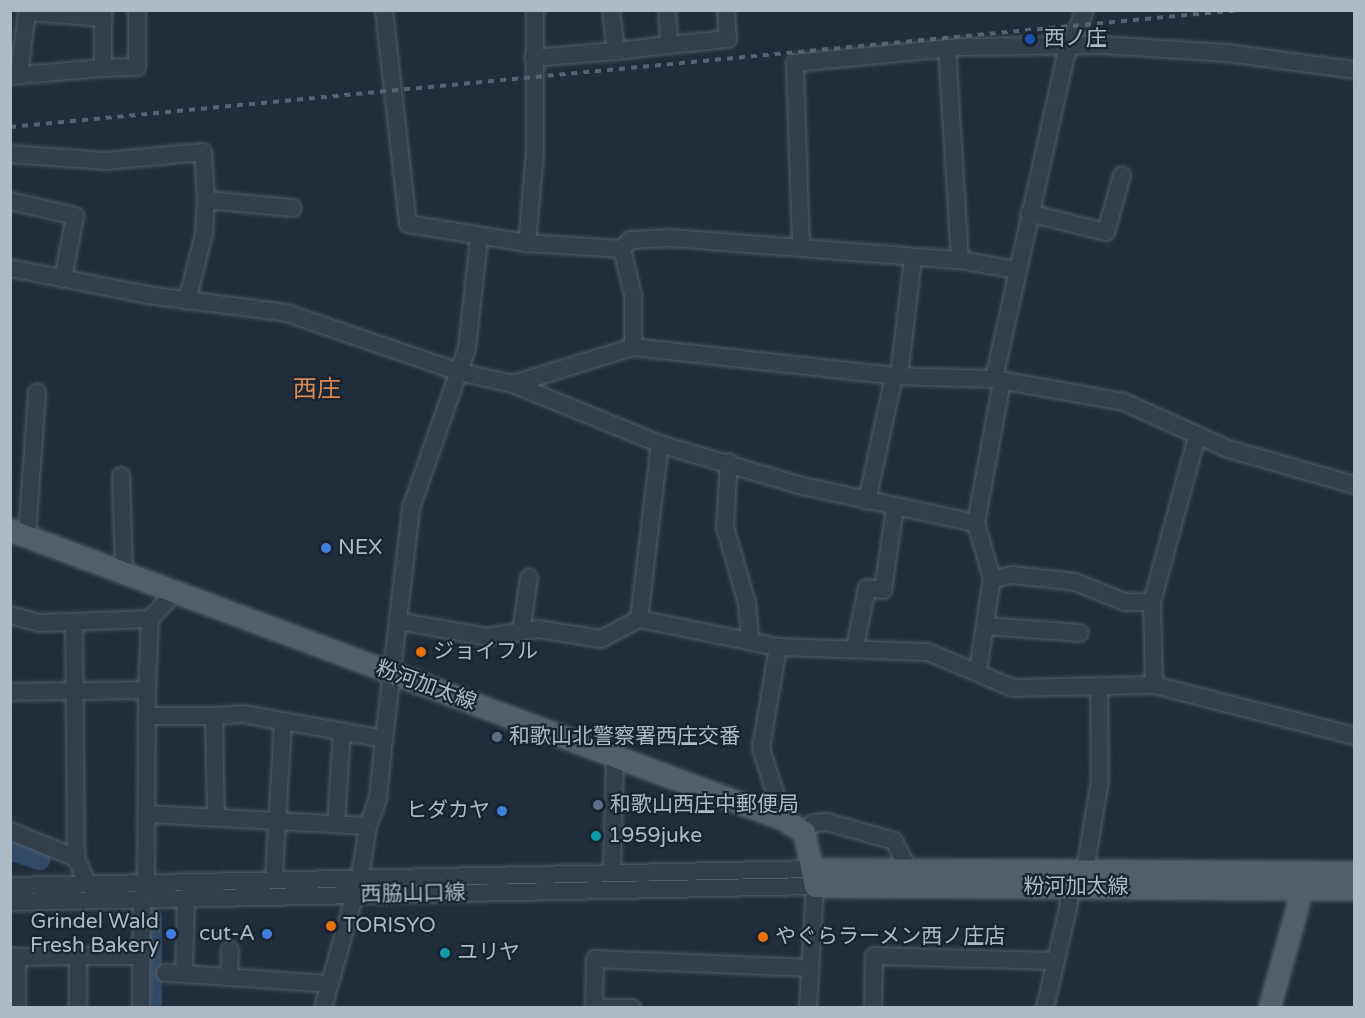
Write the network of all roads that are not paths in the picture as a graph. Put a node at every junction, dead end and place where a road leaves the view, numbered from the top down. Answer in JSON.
{"nodes":[{"id":1,"x":137,"y":10,"type":"edge"},
{"id":2,"x":384,"y":10,"type":"edge"},
{"id":3,"x":535,"y":10,"type":"edge"},
{"id":4,"x":611,"y":10,"type":"edge"},
{"id":5,"x":667,"y":10,"type":"edge"},
{"id":6,"x":726,"y":10,"type":"edge"},
{"id":7,"x":1085,"y":10,"type":"edge"},
{"id":8,"x":27,"y":11,"type":"edge"},
{"id":9,"x":104,"y":14,"type":"edge"},
{"id":10,"x":669,"y":45,"type":"junction"},
{"id":11,"x":1071,"y":46,"type":"junction"},
{"id":12,"x":947,"y":48,"type":"junction"},
{"id":13,"x":616,"y":51,"type":"junction"},
{"id":14,"x":533,"y":58,"type":"junction"},
{"id":15,"x":103,"y":68,"type":"junction"},
{"id":16,"x":1354,"y":70,"type":"edge"},
{"id":17,"x":15,"y":75,"type":"edge"},
{"id":18,"x":10,"y":154,"type":"edge"},
{"id":19,"x":1122,"y":175,"type":"dead end"},
{"id":20,"x":206,"y":200,"type":"junction"},
{"id":21,"x":10,"y":201,"type":"edge"},
{"id":22,"x":293,"y":208,"type":"dead end"},
{"id":23,"x":1029,"y":213,"type":"junction"},
{"id":24,"x":479,"y":239,"type":"junction"},
{"id":25,"x":527,"y":243,"type":"junction"},
{"id":26,"x":801,"y":246,"type":"junction"},
{"id":27,"x":622,"y":249,"type":"junction"},
{"id":28,"x":913,"y":259,"type":"junction"},
{"id":29,"x":960,"y":260,"type":"junction"},
{"id":30,"x":10,"y":268,"type":"edge"},
{"id":31,"x":1017,"y":270,"type":"junction"},
{"id":32,"x":63,"y":279,"type":"junction"},
{"id":33,"x":187,"y":301,"type":"junction"},
{"id":34,"x":633,"y":347,"type":"junction"},
{"id":35,"x":459,"y":372,"type":"junction"},
{"id":36,"x":896,"y":376,"type":"junction"},
{"id":37,"x":998,"y":380,"type":"junction"},
{"id":38,"x":513,"y":384,"type":"junction"},
{"id":39,"x":36,"y":392,"type":"dead end"},
{"id":40,"x":1197,"y":436,"type":"junction"},
{"id":41,"x":660,"y":444,"type":"junction"},
{"id":42,"x":729,"y":462,"type":"junction"},
{"id":43,"x":121,"y":476,"type":"dead end"},
{"id":44,"x":1354,"y":485,"type":"edge"},
{"id":45,"x":867,"y":501,"type":"junction"},
{"id":46,"x":895,"y":508,"type":"junction"},
{"id":47,"x":976,"y":523,"type":"junction"},
{"id":48,"x":19,"y":533,"type":"edge"},
{"id":49,"x":124,"y":573,"type":"junction"},
{"id":50,"x":529,"y":578,"type":"dead end"},
{"id":51,"x":992,"y":579,"type":"junction"},
{"id":52,"x":175,"y":592,"type":"junction"},
{"id":53,"x":1152,"y":602,"type":"junction"},
{"id":54,"x":10,"y":615,"type":"edge"},
{"id":55,"x":150,"y":619,"type":"junction"},
{"id":56,"x":639,"y":619,"type":"junction"},
{"id":57,"x":398,"y":621,"type":"junction"},
{"id":58,"x":74,"y":622,"type":"junction"},
{"id":59,"x":987,"y":626,"type":"junction"},
{"id":60,"x":521,"y":632,"type":"junction"},
{"id":61,"x":1080,"y":633,"type":"dead end"},
{"id":62,"x":750,"y":641,"type":"junction"},
{"id":63,"x":778,"y":647,"type":"junction"},
{"id":64,"x":855,"y":647,"type":"junction"},
{"id":65,"x":978,"y":670,"type":"junction"},
{"id":66,"x":394,"y":674,"type":"junction"},
{"id":67,"x":1154,"y":685,"type":"junction"},
{"id":68,"x":1099,"y":689,"type":"junction"},
{"id":69,"x":147,"y":690,"type":"junction"},
{"id":70,"x":77,"y":691,"type":"junction"},
{"id":71,"x":10,"y":692,"type":"edge"},
{"id":72,"x":147,"y":716,"type":"junction"},
{"id":73,"x":214,"y":716,"type":"junction"},
{"id":74,"x":283,"y":721,"type":"junction"},
{"id":75,"x":342,"y":731,"type":"junction"},
{"id":76,"x":1354,"y":736,"type":"edge"},
{"id":77,"x":384,"y":739,"type":"junction"},
{"id":78,"x":615,"y":756,"type":"junction"},
{"id":79,"x":146,"y":814,"type":"junction"},
{"id":80,"x":216,"y":817,"type":"junction"},
{"id":81,"x":783,"y":819,"type":"junction"},
{"id":82,"x":277,"y":821,"type":"junction"},
{"id":83,"x":336,"y":824,"type":"junction"},
{"id":84,"x":368,"y":826,"type":"junction"},
{"id":85,"x":10,"y":831,"type":"edge"},
{"id":86,"x":804,"y":832,"type":"junction"},
{"id":87,"x":76,"y":858,"type":"junction"},
{"id":88,"x":907,"y":867,"type":"junction"},
{"id":89,"x":612,"y":872,"type":"junction"},
{"id":90,"x":1354,"y":872,"type":"edge"},
{"id":91,"x":1074,"y":875,"type":"junction"},
{"id":92,"x":360,"y":876,"type":"junction"},
{"id":93,"x":274,"y":878,"type":"junction"},
{"id":94,"x":814,"y":878,"type":"junction"},
{"id":95,"x":1299,"y":880,"type":"junction"},
{"id":96,"x":87,"y":883,"type":"junction"},
{"id":97,"x":10,"y":886,"type":"edge"},
{"id":98,"x":1354,"y":889,"type":"edge"},
{"id":99,"x":144,"y":890,"type":"junction"},
{"id":100,"x":354,"y":895,"type":"junction"},
{"id":101,"x":186,"y":897,"type":"junction"},
{"id":102,"x":10,"y":902,"type":"edge"},
{"id":103,"x":230,"y":950,"type":"dead end"},
{"id":104,"x":78,"y":956,"type":"junction"},
{"id":105,"x":140,"y":956,"type":"junction"},
{"id":106,"x":14,"y":957,"type":"edge"},
{"id":107,"x":1053,"y":961,"type":"junction"},
{"id":108,"x":810,"y":968,"type":"junction"},
{"id":109,"x":165,"y":973,"type":"dead end"},
{"id":110,"x":184,"y":974,"type":"junction"},
{"id":111,"x":228,"y":977,"type":"junction"},
{"id":112,"x":329,"y":984,"type":"junction"},
{"id":113,"x":594,"y":1006,"type":"edge"},
{"id":114,"x":17,"y":1008,"type":"edge"},
{"id":115,"x":78,"y":1008,"type":"edge"},
{"id":116,"x":141,"y":1008,"type":"edge"},
{"id":117,"x":323,"y":1008,"type":"edge"},
{"id":118,"x":632,"y":1008,"type":"edge"},
{"id":119,"x":808,"y":1008,"type":"edge"},
{"id":120,"x":873,"y":1008,"type":"edge"},
{"id":121,"x":1045,"y":1008,"type":"edge"},
{"id":122,"x":1269,"y":1008,"type":"edge"}],
"edges":[{"from":1,"to":15,"type":"street"},
{"from":2,"to":24,"type":"street"},
{"from":3,"to":14,"type":"street"},
{"from":4,"to":13,"type":"street"},
{"from":5,"to":10,"type":"street"},
{"from":6,"to":10,"type":"street"},
{"from":7,"to":11,"type":"street"},
{"from":8,"to":9,"type":"street"},
{"from":8,"to":17,"type":"street"},
{"from":9,"to":15,"type":"street"},
{"from":10,"to":13,"type":"street"},
{"from":11,"to":12,"type":"street"},
{"from":11,"to":16,"type":"street"},
{"from":11,"to":23,"type":"street"},
{"from":12,"to":26,"type":"street"},
{"from":12,"to":29,"type":"street"},
{"from":13,"to":14,"type":"street"},
{"from":14,"to":25,"type":"street"},
{"from":15,"to":17,"type":"street"},
{"from":18,"to":20,"type":"street"},
{"from":19,"to":23,"type":"street"},
{"from":20,"to":22,"type":"street"},
{"from":20,"to":33,"type":"street"},
{"from":21,"to":32,"type":"street"},
{"from":23,"to":31,"type":"street"},
{"from":24,"to":25,"type":"street"},
{"from":24,"to":35,"type":"street"},
{"from":25,"to":27,"type":"street"},
{"from":26,"to":27,"type":"street"},
{"from":26,"to":28,"type":"street"},
{"from":27,"to":34,"type":"street"},
{"from":28,"to":29,"type":"street"},
{"from":28,"to":36,"type":"street"},
{"from":29,"to":31,"type":"street"},
{"from":30,"to":32,"type":"street"},
{"from":31,"to":37,"type":"street"},
{"from":32,"to":33,"type":"street"},
{"from":33,"to":35,"type":"street"},
{"from":34,"to":36,"type":"street"},
{"from":34,"to":38,"type":"street"},
{"from":35,"to":38,"type":"street"},
{"from":35,"to":57,"type":"street"},
{"from":36,"to":37,"type":"street"},
{"from":36,"to":45,"type":"street"},
{"from":37,"to":40,"type":"street"},
{"from":37,"to":47,"type":"street"},
{"from":38,"to":41,"type":"street"},
{"from":39,"to":48,"type":"street"},
{"from":40,"to":44,"type":"street"},
{"from":40,"to":53,"type":"street"},
{"from":41,"to":42,"type":"street"},
{"from":41,"to":56,"type":"street"},
{"from":42,"to":45,"type":"street"},
{"from":42,"to":62,"type":"street"},
{"from":43,"to":49,"type":"street"},
{"from":45,"to":46,"type":"street"},
{"from":46,"to":47,"type":"street"},
{"from":46,"to":64,"type":"street"},
{"from":47,"to":51,"type":"street"},
{"from":48,"to":49,"type":"main road","name":"粉河加太線"},
{"from":49,"to":52,"type":"main road","name":"粉河加太線"},
{"from":50,"to":60,"type":"street"},
{"from":51,"to":53,"type":"street"},
{"from":51,"to":59,"type":"street"},
{"from":52,"to":55,"type":"street"},
{"from":52,"to":66,"type":"main road","name":"粉河加太線"},
{"from":53,"to":67,"type":"street"},
{"from":54,"to":58,"type":"street"},
{"from":55,"to":58,"type":"street"},
{"from":55,"to":69,"type":"street"},
{"from":56,"to":60,"type":"street"},
{"from":56,"to":62,"type":"street"},
{"from":57,"to":60,"type":"street"},
{"from":57,"to":66,"type":"street"},
{"from":58,"to":70,"type":"street"},
{"from":59,"to":61,"type":"street"},
{"from":59,"to":65,"type":"street"},
{"from":62,"to":63,"type":"street"},
{"from":63,"to":64,"type":"street"},
{"from":63,"to":81,"type":"street"},
{"from":64,"to":65,"type":"street"},
{"from":65,"to":68,"type":"street"},
{"from":66,"to":77,"type":"street"},
{"from":66,"to":78,"type":"main road","name":"粉河加太線"},
{"from":67,"to":68,"type":"street"},
{"from":67,"to":76,"type":"street"},
{"from":68,"to":91,"type":"street"},
{"from":69,"to":70,"type":"street"},
{"from":69,"to":72,"type":"street"},
{"from":70,"to":71,"type":"street"},
{"from":70,"to":87,"type":"street"},
{"from":72,"to":73,"type":"street"},
{"from":72,"to":79,"type":"street"},
{"from":73,"to":74,"type":"street"},
{"from":73,"to":80,"type":"street"},
{"from":74,"to":75,"type":"street"},
{"from":74,"to":82,"type":"street"},
{"from":75,"to":77,"type":"street"},
{"from":75,"to":83,"type":"street"},
{"from":77,"to":84,"type":"street"},
{"from":78,"to":81,"type":"main road","name":"粉河加太線"},
{"from":78,"to":89,"type":"street"},
{"from":79,"to":80,"type":"street"},
{"from":79,"to":99,"type":"street"},
{"from":80,"to":82,"type":"street"},
{"from":81,"to":86,"type":"main road","name":"粉河加太線"},
{"from":82,"to":83,"type":"street"},
{"from":82,"to":93,"type":"street"},
{"from":83,"to":84,"type":"street"},
{"from":84,"to":92,"type":"street"},
{"from":85,"to":87,"type":"street"},
{"from":86,"to":88,"type":"street"},
{"from":86,"to":94,"type":"main road"},
{"from":87,"to":96,"type":"street"},
{"from":88,"to":91,"type":"main road","name":"粉河加太線"},
{"from":88,"to":94,"type":"main road","name":"粉河加太線"},
{"from":89,"to":92,"type":"street","name":"西脇山口線"},
{"from":89,"to":94,"type":"street","name":"西脇山口線"},
{"from":90,"to":95,"type":"main road","name":"粉河加太線"},
{"from":91,"to":94,"type":"main road","name":"粉河加太線"},
{"from":91,"to":95,"type":"main road","name":"粉河加太線"},
{"from":91,"to":107,"type":"street"},
{"from":92,"to":93,"type":"street","name":"西脇山口線"},
{"from":92,"to":100,"type":"street"},
{"from":93,"to":99,"type":"street","name":"西脇山口線"},
{"from":94,"to":100,"type":"street","name":"西脇山口線"},
{"from":94,"to":108,"type":"street"},
{"from":95,"to":98,"type":"main road","name":"粉河加太線"},
{"from":95,"to":122,"type":"main road"},
{"from":96,"to":97,"type":"street","name":"西脇山口線"},
{"from":96,"to":99,"type":"street","name":"西脇山口線"},
{"from":99,"to":101,"type":"street","name":"西脇山口線"},
{"from":99,"to":102,"type":"street","name":"西脇山口線"},
{"from":99,"to":105,"type":"street"},
{"from":100,"to":101,"type":"street","name":"西脇山口線"},
{"from":100,"to":112,"type":"street"},
{"from":101,"to":110,"type":"street"},
{"from":103,"to":111,"type":"street"},
{"from":104,"to":105,"type":"street"},
{"from":104,"to":106,"type":"street"},
{"from":104,"to":115,"type":"street"},
{"from":105,"to":116,"type":"street"},
{"from":106,"to":114,"type":"street"},
{"from":107,"to":120,"type":"street"},
{"from":107,"to":121,"type":"street"},
{"from":108,"to":113,"type":"street"},
{"from":108,"to":119,"type":"street"},
{"from":109,"to":110,"type":"street"},
{"from":110,"to":111,"type":"street"},
{"from":111,"to":112,"type":"street"},
{"from":112,"to":117,"type":"street"},
{"from":113,"to":118,"type":"street"}]}
